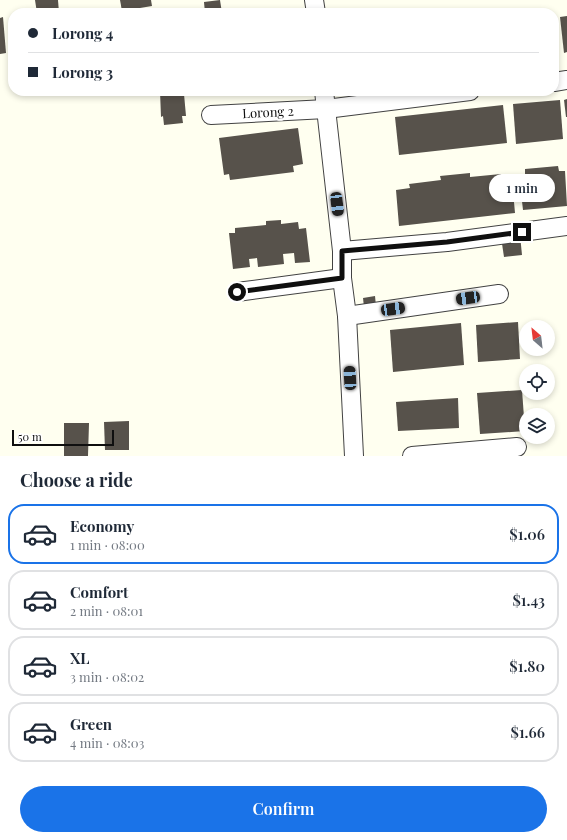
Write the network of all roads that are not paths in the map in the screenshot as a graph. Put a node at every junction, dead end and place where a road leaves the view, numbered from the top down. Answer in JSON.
{"nodes":[{"id":1,"x":325,"y":96,"type":"edge"},
{"id":2,"x":430,"y":96,"type":"edge"},
{"id":3,"x":326,"y":109,"type":"junction"},
{"id":4,"x":211,"y":115,"type":"dead end"},
{"id":5,"x":567,"y":226,"type":"edge"},
{"id":6,"x":342,"y":251,"type":"junction"},
{"id":7,"x":342,"y":278,"type":"junction"},
{"id":8,"x":237,"y":292,"type":"dead end"},
{"id":9,"x":499,"y":294,"type":"dead end"},
{"id":10,"x":347,"y":316,"type":"junction"},
{"id":11,"x":517,"y":447,"type":"dead end"},
{"id":12,"x":354,"y":456,"type":"edge"},
{"id":13,"x":412,"y":456,"type":"edge"}],
"edges":[{"from":1,"to":3,"type":"street"},
{"from":2,"to":3,"type":"street","name":"Lorong 2"},
{"from":3,"to":4,"type":"street","name":"Lorong 2"},
{"from":3,"to":6,"type":"street"},
{"from":5,"to":6,"type":"street"},
{"from":6,"to":7,"type":"street"},
{"from":7,"to":8,"type":"street"},
{"from":7,"to":10,"type":"street"},
{"from":9,"to":10,"type":"street"},
{"from":10,"to":12,"type":"street"},
{"from":11,"to":13,"type":"street"}]}
